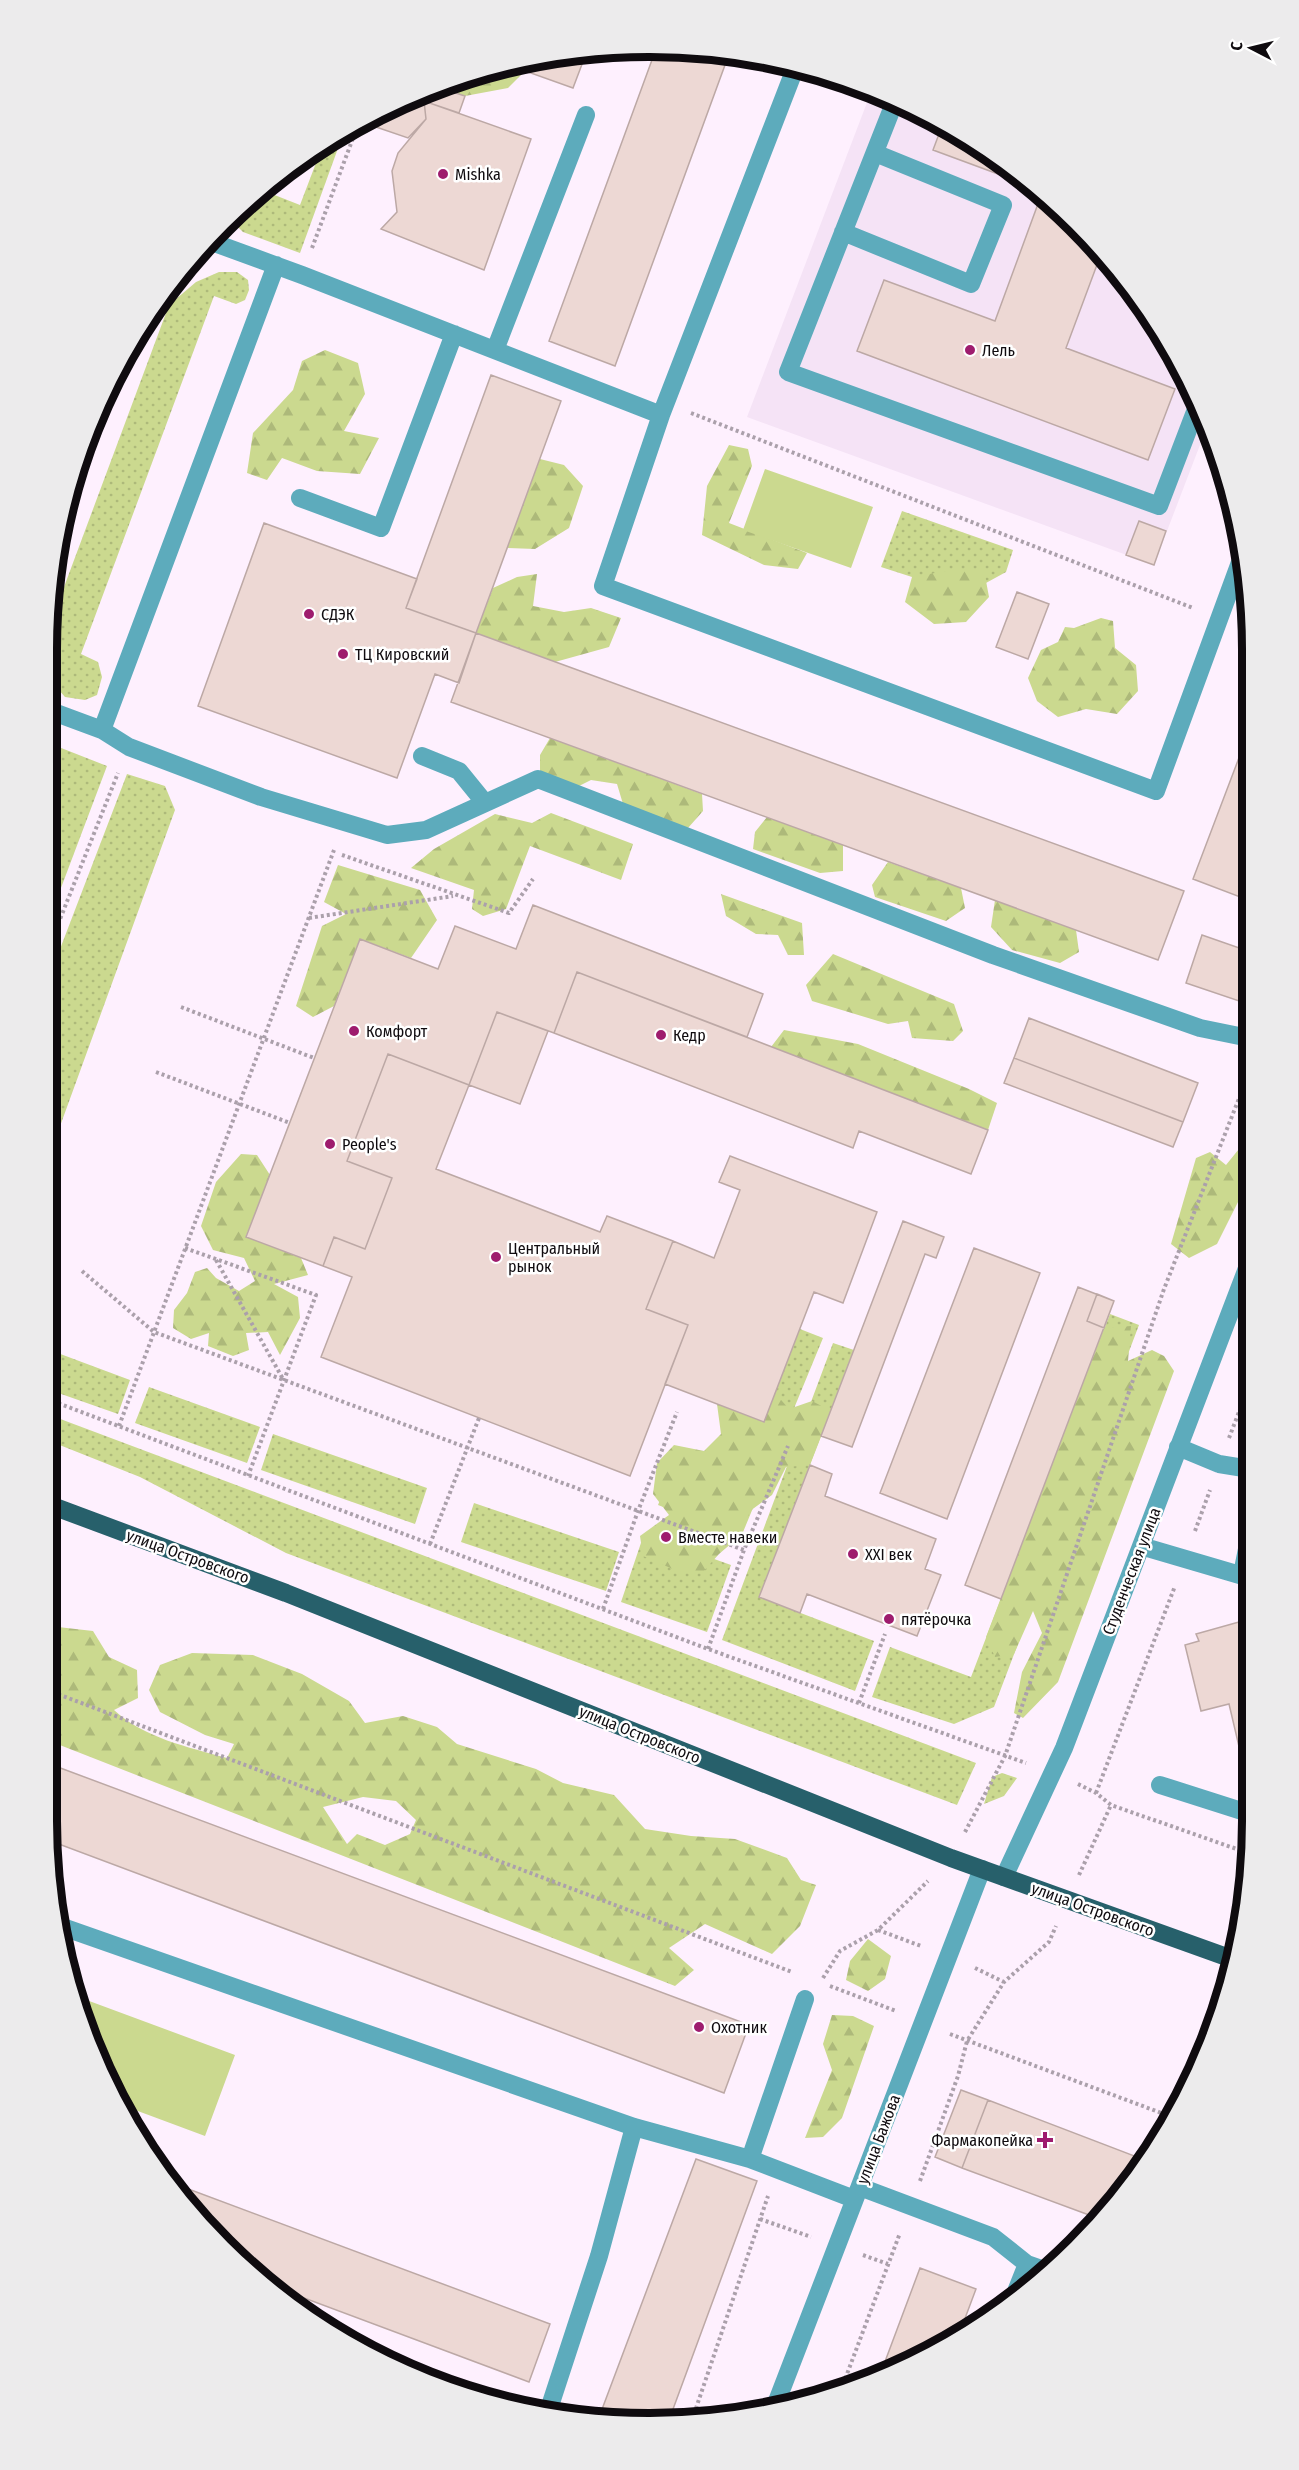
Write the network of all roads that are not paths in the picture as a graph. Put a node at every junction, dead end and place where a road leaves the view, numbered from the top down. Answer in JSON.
{"nodes":[{"id":1,"x":793,"y":75,"type":"edge"},
{"id":2,"x":892,"y":109,"type":"edge"},
{"id":3,"x":586,"y":115,"type":"dead end"},
{"id":4,"x":875,"y":153,"type":"junction"},
{"id":5,"x":843,"y":232,"type":"junction"},
{"id":6,"x":217,"y":245,"type":"edge"},
{"id":7,"x":276,"y":266,"type":"junction"},
{"id":8,"x":454,"y":334,"type":"junction"},
{"id":9,"x":495,"y":350,"type":"junction"},
{"id":10,"x":664,"y":409,"type":"junction"},
{"id":11,"x":1194,"y":415,"type":"edge"},
{"id":12,"x":300,"y":498,"type":"dead end"},
{"id":13,"x":1237,"y":571,"type":"edge"},
{"id":14,"x":57,"y":713,"type":"edge"},
{"id":15,"x":102,"y":730,"type":"junction"},
{"id":16,"x":422,"y":756,"type":"dead end"},
{"id":17,"x":485,"y":803,"type":"junction"},
{"id":18,"x":1242,"y":1037,"type":"edge"},
{"id":19,"x":1242,"y":1281,"type":"edge"},
{"id":20,"x":1178,"y":1447,"type":"junction"},
{"id":21,"x":1242,"y":1468,"type":"edge"},
{"id":22,"x":57,"y":1508,"type":"edge"},
{"id":23,"x":1141,"y":1546,"type":"junction"},
{"id":24,"x":1242,"y":1575,"type":"edge"},
{"id":25,"x":1160,"y":1785,"type":"dead end"},
{"id":26,"x":1242,"y":1811,"type":"edge"},
{"id":27,"x":982,"y":1869,"type":"junction"},
{"id":28,"x":1004,"y":1877,"type":"junction"},
{"id":29,"x":67,"y":1928,"type":"edge"},
{"id":30,"x":1226,"y":1957,"type":"edge"},
{"id":31,"x":806,"y":1999,"type":"road end"},
{"id":32,"x":634,"y":2127,"type":"junction"},
{"id":33,"x":750,"y":2159,"type":"junction"},
{"id":34,"x":857,"y":2193,"type":"junction"},
{"id":35,"x":1027,"y":2264,"type":"junction"},
{"id":36,"x":1038,"y":2268,"type":"edge"},
{"id":37,"x":1019,"y":2283,"type":"edge"},
{"id":38,"x":778,"y":2399,"type":"edge"},
{"id":39,"x":550,"y":2405,"type":"edge"}],
"edges":[{"from":1,"to":10,"type":"street"},
{"from":2,"to":4,"type":"street"},
{"from":3,"to":9,"type":"street"},
{"from":4,"to":5,"type":"street"},
{"from":4,"to":5,"type":"street"},
{"from":5,"to":11,"type":"street"},
{"from":6,"to":7,"type":"street"},
{"from":7,"to":8,"type":"street"},
{"from":7,"to":15,"type":"street"},
{"from":8,"to":9,"type":"street"},
{"from":8,"to":12,"type":"street"},
{"from":9,"to":10,"type":"street"},
{"from":10,"to":13,"type":"street"},
{"from":14,"to":15,"type":"street"},
{"from":15,"to":17,"type":"street"},
{"from":16,"to":17,"type":"street"},
{"from":17,"to":18,"type":"street"},
{"from":19,"to":20,"type":"street","name":"Студенческая улица"},
{"from":20,"to":21,"type":"street"},
{"from":20,"to":23,"type":"street","name":"Студенческая улица"},
{"from":22,"to":27,"type":"main road","name":"улица Островского"},
{"from":23,"to":24,"type":"street"},
{"from":23,"to":28,"type":"street","name":"Студенческая улица"},
{"from":25,"to":26,"type":"street"},
{"from":27,"to":28,"type":"main road","name":"улица Островского"},
{"from":27,"to":34,"type":"street","name":"улица Бажова"},
{"from":28,"to":30,"type":"main road","name":"улица Островского"},
{"from":29,"to":32,"type":"street"},
{"from":31,"to":33,"type":"street"},
{"from":32,"to":33,"type":"street"},
{"from":32,"to":39,"type":"street"},
{"from":33,"to":34,"type":"street"},
{"from":34,"to":35,"type":"street"},
{"from":34,"to":38,"type":"street","name":"улица Бажова"},
{"from":35,"to":36,"type":"street"},
{"from":35,"to":37,"type":"street"}]}
